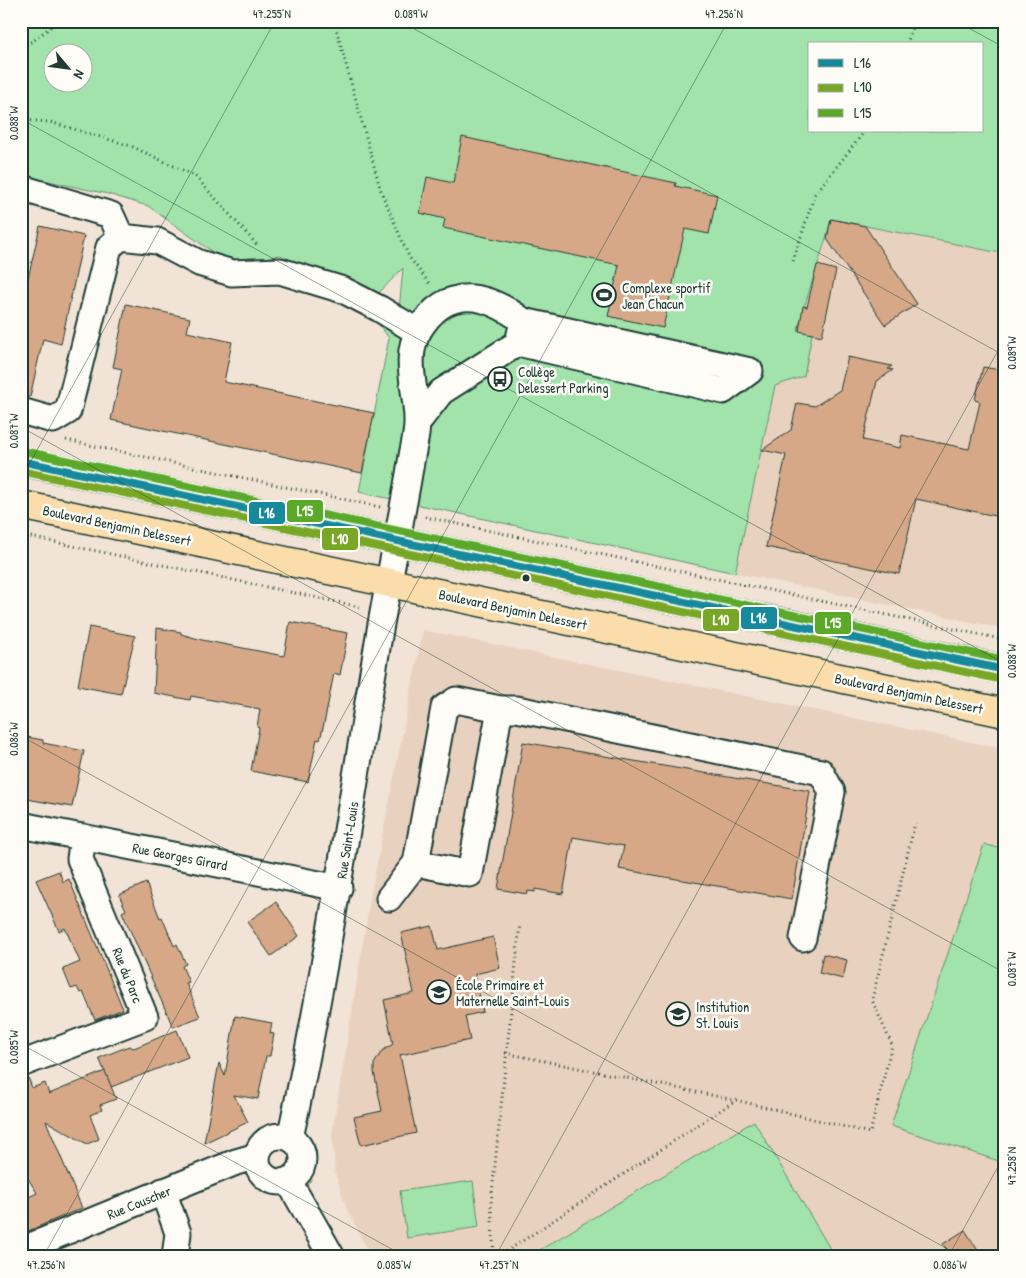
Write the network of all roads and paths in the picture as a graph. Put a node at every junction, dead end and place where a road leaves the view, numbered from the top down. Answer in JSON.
{"nodes":[{"id":1,"x":58,"y":21,"type":"edge"},
{"id":2,"x":334,"y":21,"type":"edge"},
{"id":3,"x":914,"y":21,"type":"edge"},
{"id":4,"x":908,"y":42,"type":"edge"},
{"id":5,"x":21,"y":46,"type":"edge"},
{"id":6,"x":21,"y":120,"type":"edge"},
{"id":7,"x":864,"y":132,"type":"edge"},
{"id":8,"x":21,"y":188,"type":"edge"},
{"id":9,"x":121,"y":237,"type":"junction"},
{"id":10,"x":793,"y":261,"type":"dead end"},
{"id":11,"x":280,"y":271,"type":"junction"},
{"id":12,"x":444,"y":303,"type":"junction"},
{"id":13,"x":418,"y":332,"type":"junction"},
{"id":14,"x":520,"y":332,"type":"junction"},
{"id":15,"x":21,"y":412,"type":"edge"},
{"id":16,"x":417,"y":423,"type":"junction"},
{"id":17,"x":60,"y":439,"type":"dead end"},
{"id":18,"x":21,"y":461,"type":"edge"},
{"id":19,"x":21,"y":505,"type":"edge"},
{"id":20,"x":402,"y":512,"type":"junction"},
{"id":21,"x":21,"y":535,"type":"edge"},
{"id":22,"x":397,"y":541,"type":"junction"},
{"id":23,"x":389,"y":583,"type":"junction"},
{"id":24,"x":367,"y":608,"type":"dead end"},
{"id":25,"x":1005,"y":640,"type":"edge"},
{"id":26,"x":1005,"y":670,"type":"edge"},
{"id":27,"x":500,"y":709,"type":"junction"},
{"id":28,"x":1005,"y":713,"type":"edge"},
{"id":29,"x":915,"y":823,"type":"dead end"},
{"id":30,"x":21,"y":825,"type":"edge"},
{"id":31,"x":83,"y":837,"type":"junction"},
{"id":32,"x":416,"y":863,"type":"junction"},
{"id":33,"x":339,"y":888,"type":"junction"},
{"id":34,"x":389,"y":898,"type":"dead end"},
{"id":35,"x":520,"y":924,"type":"dead end"},
{"id":36,"x":803,"y":938,"type":"dead end"},
{"id":37,"x":505,"y":1053,"type":"junction"},
{"id":38,"x":21,"y":1064,"type":"edge"},
{"id":39,"x":736,"y":1100,"type":"junction"},
{"id":40,"x":290,"y":1138,"type":"junction"},
{"id":41,"x":257,"y":1156,"type":"junction"},
{"id":42,"x":288,"y":1180,"type":"junction"},
{"id":43,"x":163,"y":1191,"type":"junction"},
{"id":44,"x":21,"y":1250,"type":"edge"},
{"id":45,"x":175,"y":1257,"type":"edge"},
{"id":46,"x":332,"y":1257,"type":"edge"},
{"id":47,"x":494,"y":1257,"type":"edge"},
{"id":48,"x":498,"y":1257,"type":"edge"}],
"edges":[{"from":1,"to":5,"type":"path"},
{"from":2,"to":12,"type":"path"},
{"from":3,"to":4,"type":"path"},
{"from":6,"to":11,"type":"path"},
{"from":7,"to":10,"type":"path"},
{"from":8,"to":9,"type":"street"},
{"from":9,"to":11,"type":"street"},
{"from":9,"to":15,"type":"street"},
{"from":11,"to":13,"type":"street"},
{"from":12,"to":13,"type":"street"},
{"from":12,"to":14,"type":"street"},
{"from":13,"to":16,"type":"street"},
{"from":14,"to":14,"type":"street"},
{"from":14,"to":16,"type":"street"},
{"from":16,"to":20,"type":"street","name":"Rue Saint-Louis"},
{"from":17,"to":20,"type":"path"},
{"from":18,"to":22,"type":"main road"},
{"from":19,"to":23,"type":"main road","name":"Boulevard Benjamin Delessert"},
{"from":20,"to":22,"type":"street","name":"Rue Saint-Louis"},
{"from":20,"to":25,"type":"path"},
{"from":21,"to":24,"type":"path"},
{"from":22,"to":23,"type":"street","name":"Rue Saint-Louis"},
{"from":22,"to":26,"type":"main road"},
{"from":23,"to":28,"type":"main road","name":"Boulevard Benjamin Delessert"},
{"from":23,"to":33,"type":"street","name":"Rue Saint-Louis"},
{"from":27,"to":32,"type":"street"},
{"from":27,"to":32,"type":"street"},
{"from":27,"to":36,"type":"street"},
{"from":29,"to":39,"type":"path"},
{"from":30,"to":31,"type":"street","name":"Rue Georges Girard"},
{"from":31,"to":33,"type":"street","name":"Rue Georges Girard"},
{"from":31,"to":38,"type":"street","name":"Rue du Parc"},
{"from":32,"to":34,"type":"street"},
{"from":33,"to":40,"type":"street","name":"Rue Saint-Louis"},
{"from":35,"to":37,"type":"path"},
{"from":37,"to":39,"type":"path"},
{"from":37,"to":47,"type":"path"},
{"from":39,"to":48,"type":"path"},
{"from":40,"to":41,"type":"street"},
{"from":40,"to":42,"type":"street"},
{"from":41,"to":42,"type":"street"},
{"from":41,"to":43,"type":"street","name":"Rue Couscher"},
{"from":42,"to":46,"type":"street"},
{"from":43,"to":44,"type":"street","name":"Rue Couscher"},
{"from":43,"to":45,"type":"street"}]}
